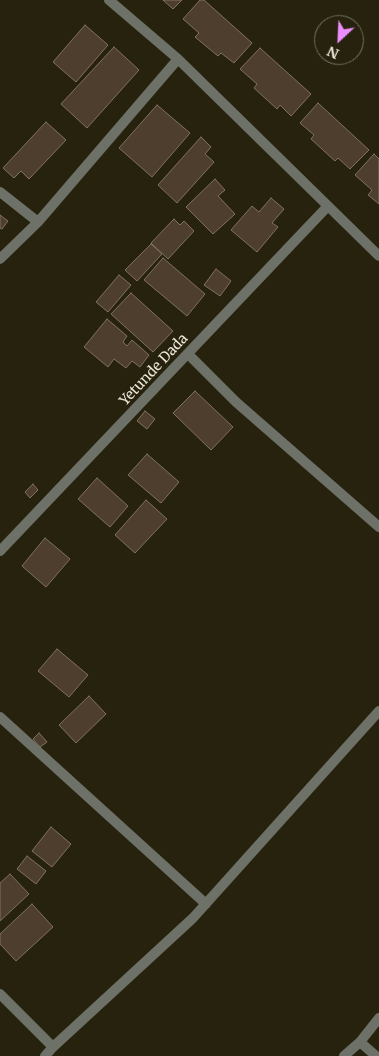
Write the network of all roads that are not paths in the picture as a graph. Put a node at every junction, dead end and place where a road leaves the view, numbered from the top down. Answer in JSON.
{"nodes":[{"id":1,"x":109,"y":0,"type":"edge"},
{"id":2,"x":178,"y":59,"type":"junction"},
{"id":3,"x":0,"y":192,"type":"edge"},
{"id":4,"x":327,"y":207,"type":"junction"},
{"id":5,"x":38,"y":222,"type":"junction"},
{"id":6,"x":379,"y":256,"type":"edge"},
{"id":7,"x":0,"y":260,"type":"edge"},
{"id":8,"x":188,"y":354,"type":"junction"},
{"id":9,"x":379,"y":527,"type":"edge"},
{"id":10,"x":0,"y":551,"type":"edge"},
{"id":11,"x":379,"y":711,"type":"edge"},
{"id":12,"x":0,"y":716,"type":"edge"},
{"id":13,"x":206,"y":904,"type":"junction"},
{"id":14,"x":0,"y":994,"type":"edge"},
{"id":15,"x":379,"y":1018,"type":"edge"},
{"id":16,"x":360,"y":1042,"type":"junction"},
{"id":17,"x":53,"y":1047,"type":"junction"},
{"id":18,"x":46,"y":1056,"type":"edge"},
{"id":19,"x":344,"y":1056,"type":"edge"},
{"id":20,"x":376,"y":1056,"type":"edge"}],
"edges":[{"from":1,"to":2,"type":"street"},
{"from":2,"to":4,"type":"street"},
{"from":2,"to":5,"type":"street"},
{"from":3,"to":5,"type":"street"},
{"from":4,"to":6,"type":"street"},
{"from":4,"to":8,"type":"street","name":"Yetunde Dada"},
{"from":5,"to":7,"type":"street"},
{"from":8,"to":9,"type":"street"},
{"from":8,"to":10,"type":"street","name":"Yetunde Dada"},
{"from":11,"to":13,"type":"street"},
{"from":12,"to":13,"type":"street"},
{"from":13,"to":17,"type":"street"},
{"from":14,"to":17,"type":"street"},
{"from":15,"to":16,"type":"street"},
{"from":16,"to":19,"type":"street"},
{"from":16,"to":20,"type":"street"},
{"from":17,"to":18,"type":"street"}]}
